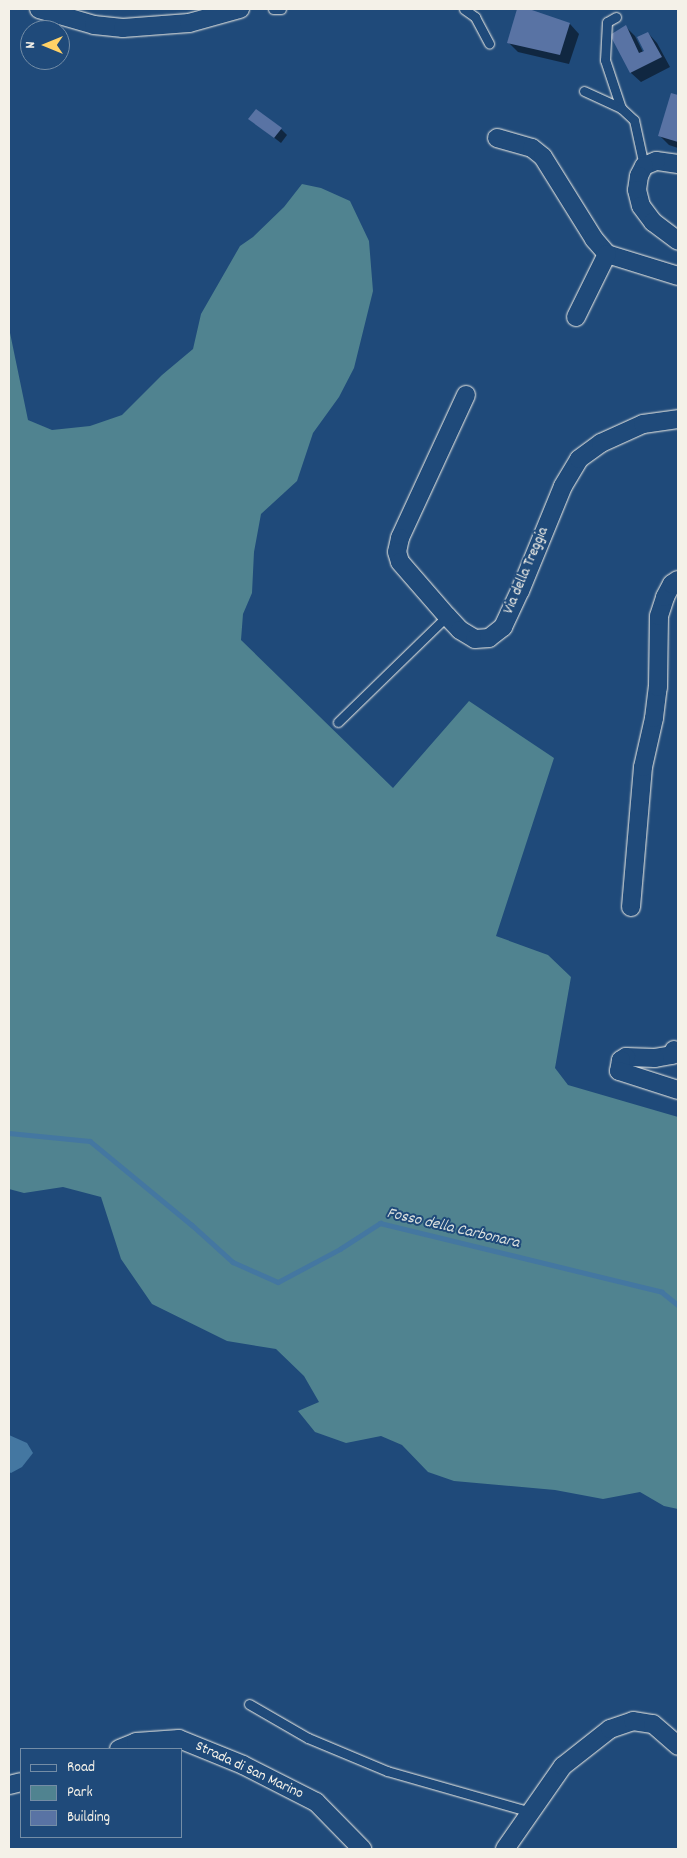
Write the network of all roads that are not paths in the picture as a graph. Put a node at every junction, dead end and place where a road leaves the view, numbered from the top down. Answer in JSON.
{"nodes":[{"id":1,"x":39,"y":9,"type":"edge"},
{"id":2,"x":240,"y":9,"type":"edge"},
{"id":3,"x":273,"y":9,"type":"edge"},
{"id":4,"x":281,"y":9,"type":"edge"},
{"id":5,"x":464,"y":9,"type":"edge"},
{"id":6,"x":616,"y":16,"type":"dead end"},
{"id":7,"x":489,"y":43,"type":"dead end"},
{"id":8,"x":584,"y":91,"type":"dead end"},
{"id":9,"x":621,"y":108,"type":"junction"},
{"id":10,"x":497,"y":138,"type":"dead end"},
{"id":11,"x":678,"y":164,"type":"edge"},
{"id":12,"x":644,"y":166,"type":"junction"},
{"id":13,"x":678,"y":241,"type":"edge"},
{"id":14,"x":607,"y":254,"type":"junction"},
{"id":15,"x":678,"y":276,"type":"edge"},
{"id":16,"x":576,"y":317,"type":"dead end"},
{"id":17,"x":466,"y":395,"type":"dead end"},
{"id":18,"x":678,"y":419,"type":"edge"},
{"id":19,"x":678,"y":580,"type":"edge"},
{"id":20,"x":447,"y":616,"type":"junction"},
{"id":21,"x":338,"y":722,"type":"dead end"},
{"id":22,"x":630,"y":907,"type":"dead end"},
{"id":23,"x":674,"y":1050,"type":"dead end"},
{"id":24,"x":678,"y":1090,"type":"edge"},
{"id":25,"x":249,"y":1704,"type":"dead end"},
{"id":26,"x":678,"y":1746,"type":"edge"},
{"id":27,"x":121,"y":1748,"type":"edge"},
{"id":28,"x":531,"y":1812,"type":"junction"},
{"id":29,"x":362,"y":1849,"type":"edge"},
{"id":30,"x":505,"y":1849,"type":"edge"}],
"edges":[{"from":1,"to":2,"type":"street"},
{"from":3,"to":4,"type":"lane"},
{"from":5,"to":7,"type":"lane"},
{"from":6,"to":9,"type":"lane"},
{"from":8,"to":9,"type":"lane"},
{"from":9,"to":12,"type":"lane"},
{"from":10,"to":14,"type":"street"},
{"from":11,"to":12,"type":"street"},
{"from":12,"to":13,"type":"street"},
{"from":14,"to":15,"type":"street"},
{"from":14,"to":16,"type":"street"},
{"from":17,"to":20,"type":"street","name":"Via della Treggia"},
{"from":18,"to":20,"type":"street","name":"Via della Treggia"},
{"from":19,"to":22,"type":"street"},
{"from":20,"to":21,"type":"lane"},
{"from":23,"to":24,"type":"street"},
{"from":25,"to":28,"type":"lane"},
{"from":26,"to":28,"type":"street"},
{"from":27,"to":29,"type":"street","name":"Strada di San Marino"},
{"from":28,"to":30,"type":"street"}]}
